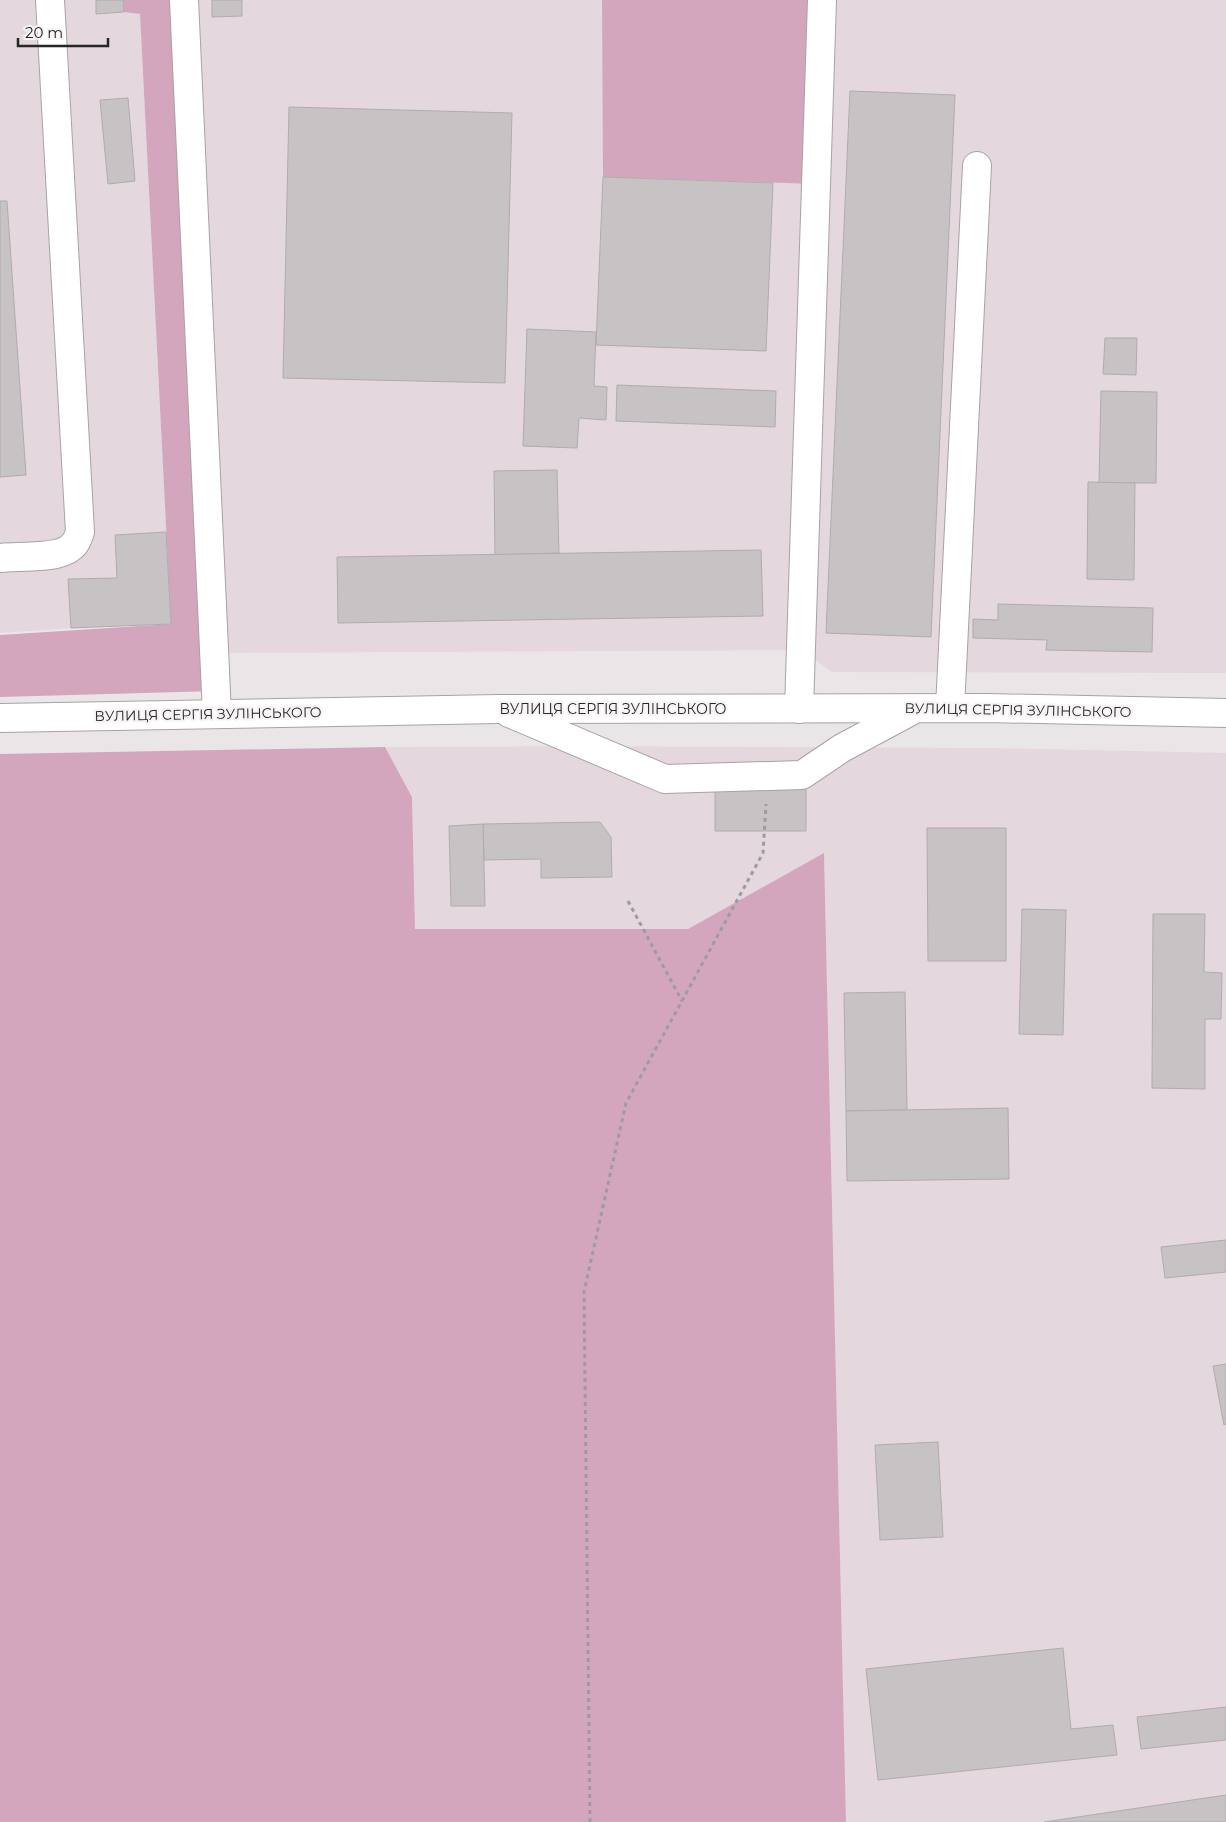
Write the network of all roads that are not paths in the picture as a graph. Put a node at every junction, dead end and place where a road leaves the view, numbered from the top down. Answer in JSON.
{"nodes":[{"id":1,"x":50,"y":0,"type":"edge"},
{"id":2,"x":184,"y":0,"type":"edge"},
{"id":3,"x":822,"y":0,"type":"edge"},
{"id":4,"x":977,"y":166,"type":"dead end"},
{"id":5,"x":0,"y":558,"type":"edge"},
{"id":6,"x":499,"y":708,"type":"junction"},
{"id":7,"x":916,"y":708,"type":"junction"},
{"id":8,"x":950,"y":708,"type":"junction"},
{"id":9,"x":799,"y":709,"type":"junction"},
{"id":10,"x":1226,"y":713,"type":"edge"},
{"id":11,"x":217,"y":714,"type":"junction"},
{"id":12,"x":0,"y":718,"type":"edge"}],
"edges":[{"from":1,"to":5,"type":"street"},
{"from":2,"to":11,"type":"street"},
{"from":3,"to":9,"type":"street"},
{"from":4,"to":8,"type":"street"},
{"from":6,"to":7,"type":"street"},
{"from":6,"to":9,"type":"street","name":"ВУЛИЦЯ СЕРГІЯ ЗУЛІНСЬКОГО"},
{"from":6,"to":11,"type":"street","name":"ВУЛИЦЯ СЕРГІЯ ЗУЛІНСЬКОГО"},
{"from":7,"to":8,"type":"street","name":"ВУЛИЦЯ СЕРГІЯ ЗУЛІНСЬКОГО"},
{"from":7,"to":9,"type":"street","name":"ВУЛИЦЯ СЕРГІЯ ЗУЛІНСЬКОГО"},
{"from":8,"to":10,"type":"street","name":"ВУЛИЦЯ СЕРГІЯ ЗУЛІНСЬКОГО"},
{"from":11,"to":12,"type":"street","name":"ВУЛИЦЯ СЕРГІЯ ЗУЛІНСЬКОГО"}]}
